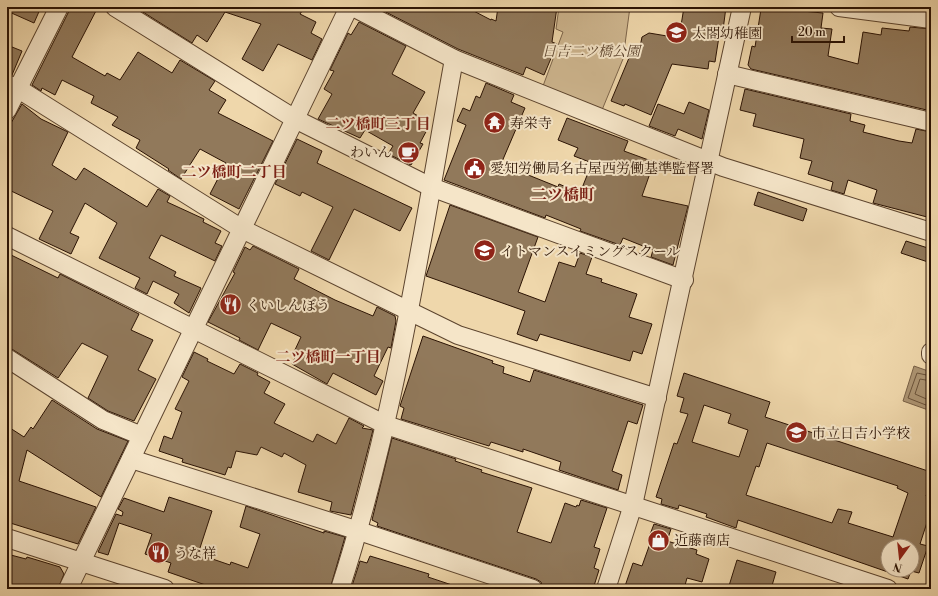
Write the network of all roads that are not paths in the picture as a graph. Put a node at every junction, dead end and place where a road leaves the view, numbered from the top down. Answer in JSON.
{"nodes":[{"id":1,"x":59,"y":7,"type":"edge"},
{"id":2,"x":115,"y":7,"type":"edge"},
{"id":3,"x":349,"y":7,"type":"edge"},
{"id":4,"x":353,"y":7,"type":"edge"},
{"id":5,"x":742,"y":7,"type":"edge"},
{"id":6,"x":839,"y":7,"type":"edge"},
{"id":7,"x":931,"y":19,"type":"edge"},
{"id":8,"x":454,"y":59,"type":"junction"},
{"id":9,"x":727,"y":74,"type":"junction"},
{"id":10,"x":12,"y":86,"type":"edge"},
{"id":11,"x":7,"y":110,"type":"edge"},
{"id":12,"x":295,"y":119,"type":"junction"},
{"id":13,"x":931,"y":122,"type":"edge"},
{"id":14,"x":708,"y":161,"type":"junction"},
{"id":15,"x":431,"y":187,"type":"junction"},
{"id":16,"x":242,"y":230,"type":"junction"},
{"id":17,"x":931,"y":232,"type":"edge"},
{"id":18,"x":7,"y":236,"type":"edge"},
{"id":19,"x":684,"y":280,"type":"junction"},
{"id":20,"x":408,"y":311,"type":"junction"},
{"id":21,"x":194,"y":329,"type":"junction"},
{"id":22,"x":931,"y":352,"type":"edge"},
{"id":23,"x":931,"y":355,"type":"edge"},
{"id":24,"x":7,"y":358,"type":"edge"},
{"id":25,"x":657,"y":398,"type":"junction"},
{"id":26,"x":386,"y":425,"type":"junction"},
{"id":27,"x":142,"y":436,"type":"junction"},
{"id":28,"x":131,"y":459,"type":"junction"},
{"id":29,"x":633,"y":505,"type":"junction"},
{"id":30,"x":359,"y":531,"type":"junction"},
{"id":31,"x":7,"y":538,"type":"edge"},
{"id":32,"x":82,"y":562,"type":"junction"},
{"id":33,"x":857,"y":584,"type":"edge"},
{"id":34,"x":68,"y":589,"type":"edge"},
{"id":35,"x":165,"y":589,"type":"edge"},
{"id":36,"x":340,"y":589,"type":"edge"},
{"id":37,"x":533,"y":589,"type":"edge"},
{"id":38,"x":606,"y":589,"type":"edge"},
{"id":39,"x":888,"y":589,"type":"edge"}],
"edges":[{"from":1,"to":10,"type":"street"},
{"from":2,"to":12,"type":"street"},
{"from":3,"to":12,"type":"street"},
{"from":4,"to":8,"type":"street"},
{"from":5,"to":9,"type":"street"},
{"from":6,"to":7,"type":"street"},
{"from":8,"to":14,"type":"street"},
{"from":8,"to":15,"type":"street"},
{"from":9,"to":13,"type":"street"},
{"from":9,"to":14,"type":"street"},
{"from":10,"to":11,"type":"street"},
{"from":10,"to":16,"type":"street"},
{"from":12,"to":15,"type":"street"},
{"from":12,"to":16,"type":"street"},
{"from":14,"to":17,"type":"street"},
{"from":14,"to":19,"type":"street"},
{"from":15,"to":19,"type":"street"},
{"from":15,"to":20,"type":"street"},
{"from":16,"to":20,"type":"street"},
{"from":16,"to":21,"type":"street"},
{"from":18,"to":21,"type":"street"},
{"from":19,"to":25,"type":"street"},
{"from":20,"to":25,"type":"street"},
{"from":20,"to":26,"type":"street"},
{"from":21,"to":26,"type":"street"},
{"from":21,"to":27,"type":"street"},
{"from":22,"to":23,"type":"street"},
{"from":24,"to":27,"type":"street"},
{"from":25,"to":29,"type":"street"},
{"from":26,"to":29,"type":"street"},
{"from":26,"to":30,"type":"street"},
{"from":27,"to":28,"type":"street"},
{"from":28,"to":30,"type":"street"},
{"from":28,"to":32,"type":"street"},
{"from":29,"to":33,"type":"street"},
{"from":29,"to":38,"type":"street"},
{"from":30,"to":36,"type":"street"},
{"from":30,"to":37,"type":"street"},
{"from":31,"to":32,"type":"street"},
{"from":32,"to":34,"type":"street"},
{"from":32,"to":35,"type":"street"},
{"from":33,"to":39,"type":"street"}]}
